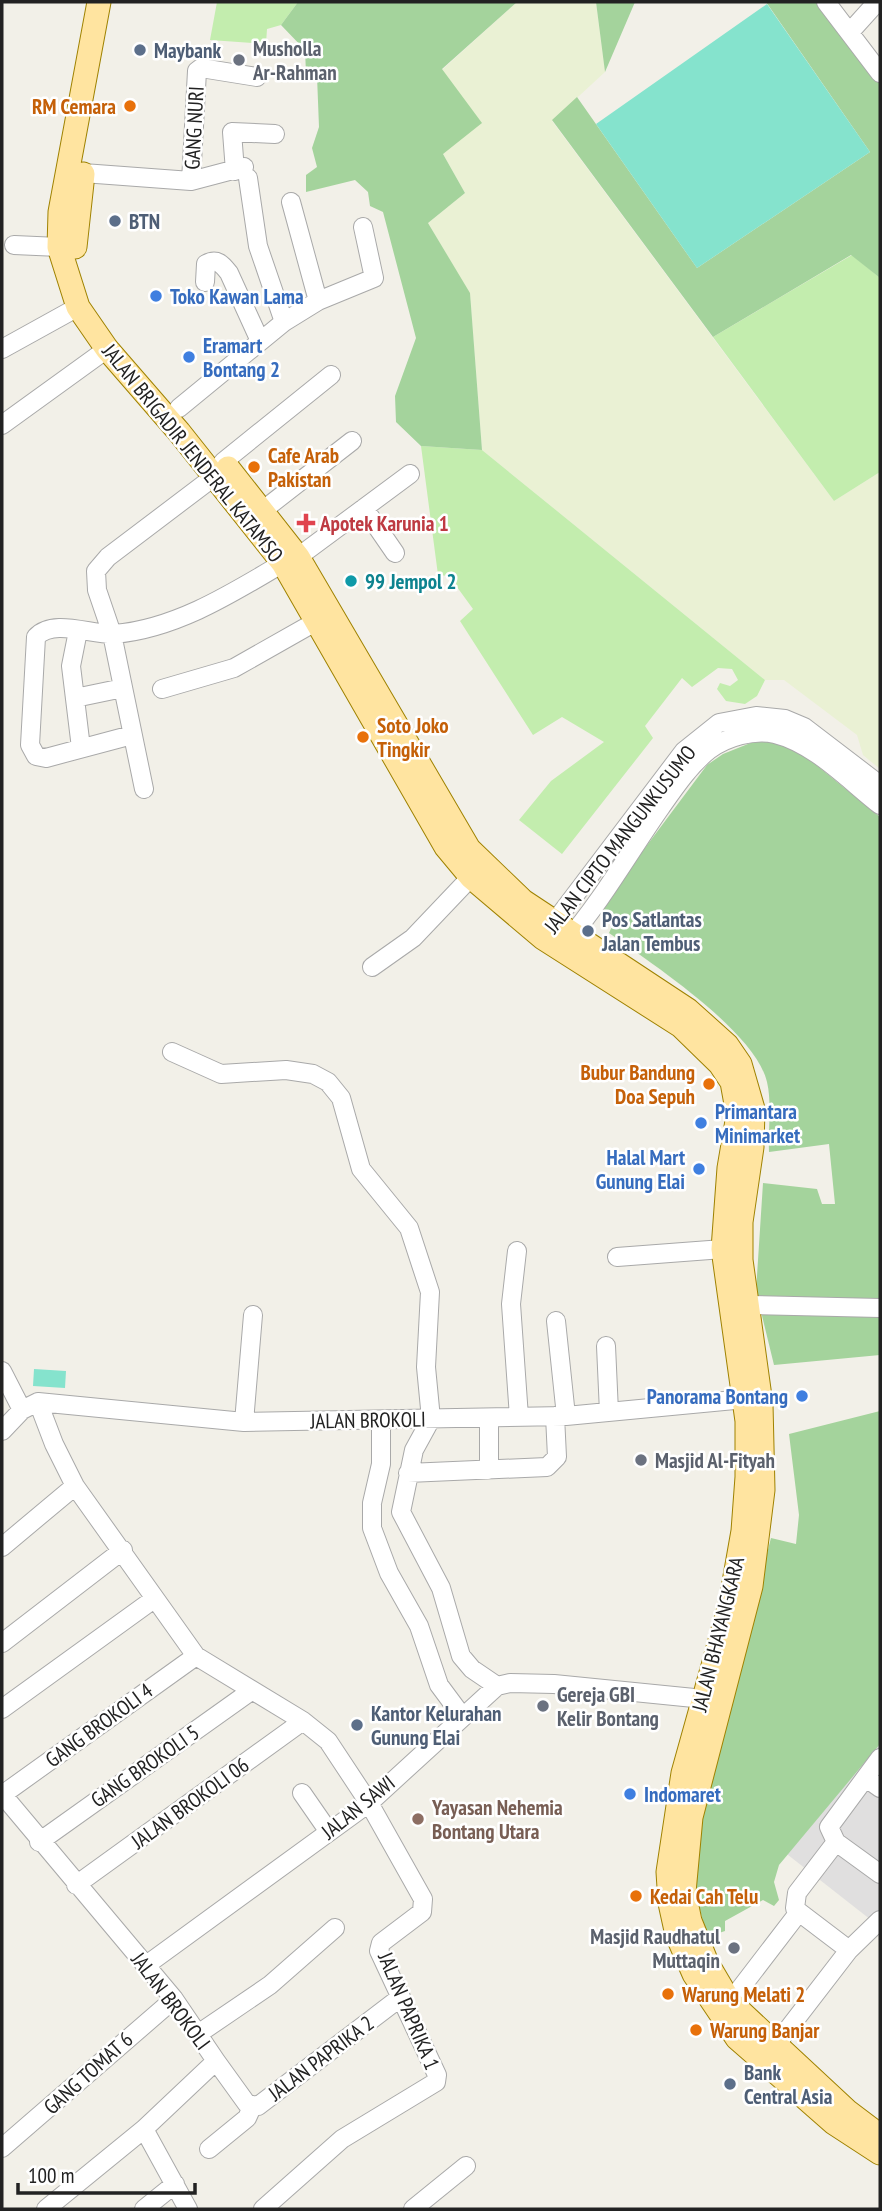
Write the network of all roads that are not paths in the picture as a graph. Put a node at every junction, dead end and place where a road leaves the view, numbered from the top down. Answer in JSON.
{"nodes":[{"id":1,"x":99,"y":2,"type":"edge"},
{"id":2,"x":114,"y":2,"type":"edge"},
{"id":3,"x":826,"y":2,"type":"edge"},
{"id":4,"x":877,"y":2,"type":"edge"},
{"id":5,"x":850,"y":32,"type":"junction"},
{"id":6,"x":880,"y":73,"type":"edge"},
{"id":7,"x":257,"y":77,"type":"dead end"},
{"id":8,"x":275,"y":134,"type":"dead end"},
{"id":9,"x":242,"y":172,"type":"junction"},
{"id":10,"x":83,"y":173,"type":"junction"},
{"id":11,"x":191,"y":181,"type":"junction"},
{"id":12,"x":291,"y":202,"type":"dead end"},
{"id":13,"x":363,"y":227,"type":"dead end"},
{"id":14,"x":14,"y":245,"type":"dead end"},
{"id":15,"x":59,"y":247,"type":"junction"},
{"id":16,"x":205,"y":282,"type":"dead end"},
{"id":17,"x":318,"y":301,"type":"junction"},
{"id":18,"x":78,"y":307,"type":"junction"},
{"id":19,"x":284,"y":322,"type":"junction"},
{"id":20,"x":260,"y":341,"type":"junction"},
{"id":21,"x":2,"y":349,"type":"edge"},
{"id":22,"x":107,"y":349,"type":"junction"},
{"id":23,"x":331,"y":375,"type":"dead end"},
{"id":24,"x":178,"y":408,"type":"junction"},
{"id":25,"x":2,"y":425,"type":"edge"},
{"id":26,"x":352,"y":441,"type":"dead end"},
{"id":27,"x":219,"y":469,"type":"junction"},
{"id":28,"x":410,"y":474,"type":"dead end"},
{"id":29,"x":364,"y":508,"type":"junction"},
{"id":30,"x":262,"y":510,"type":"junction"},
{"id":31,"x":395,"y":553,"type":"dead end"},
{"id":32,"x":290,"y":560,"type":"junction"},
{"id":33,"x":317,"y":621,"type":"junction"},
{"id":34,"x":78,"y":631,"type":"junction"},
{"id":35,"x":112,"y":634,"type":"junction"},
{"id":36,"x":351,"y":663,"type":"junction"},
{"id":37,"x":122,"y":688,"type":"junction"},
{"id":38,"x":162,"y":689,"type":"dead end"},
{"id":39,"x":75,"y":698,"type":"junction"},
{"id":40,"x":132,"y":735,"type":"junction"},
{"id":41,"x":81,"y":748,"type":"junction"},
{"id":42,"x":880,"y":785,"type":"edge"},
{"id":43,"x":144,"y":789,"type":"dead end"},
{"id":44,"x":880,"y":805,"type":"edge"},
{"id":45,"x":471,"y":877,"type":"junction"},
{"id":46,"x":558,"y":935,"type":"junction"},
{"id":47,"x":372,"y":967,"type":"dead end"},
{"id":48,"x":172,"y":1052,"type":"dead end"},
{"id":49,"x":723,"y":1249,"type":"junction"},
{"id":50,"x":517,"y":1251,"type":"dead end"},
{"id":51,"x":617,"y":1257,"type":"dead end"},
{"id":52,"x":748,"y":1306,"type":"junction"},
{"id":53,"x":880,"y":1308,"type":"edge"},
{"id":54,"x":253,"y":1315,"type":"dead end"},
{"id":55,"x":556,"y":1321,"type":"dead end"},
{"id":56,"x":606,"y":1346,"type":"dead end"},
{"id":57,"x":2,"y":1372,"type":"edge"},
{"id":58,"x":745,"y":1399,"type":"junction"},
{"id":59,"x":30,"y":1406,"type":"junction"},
{"id":60,"x":609,"y":1412,"type":"junction"},
{"id":61,"x":561,"y":1416,"type":"junction"},
{"id":62,"x":519,"y":1417,"type":"junction"},
{"id":63,"x":489,"y":1418,"type":"junction"},
{"id":64,"x":431,"y":1419,"type":"junction"},
{"id":65,"x":385,"y":1421,"type":"junction"},
{"id":66,"x":244,"y":1422,"type":"junction"},
{"id":67,"x":2,"y":1431,"type":"edge"},
{"id":68,"x":489,"y":1470,"type":"junction"},
{"id":69,"x":408,"y":1473,"type":"junction"},
{"id":70,"x":75,"y":1486,"type":"junction"},
{"id":71,"x":2,"y":1547,"type":"edge"},
{"id":72,"x":123,"y":1550,"type":"junction"},
{"id":73,"x":154,"y":1598,"type":"junction"},
{"id":74,"x":2,"y":1643,"type":"edge"},
{"id":75,"x":197,"y":1656,"type":"junction"},
{"id":76,"x":494,"y":1688,"type":"junction"},
{"id":77,"x":251,"y":1691,"type":"junction"},
{"id":78,"x":704,"y":1699,"type":"junction"},
{"id":79,"x":2,"y":1709,"type":"edge"},
{"id":80,"x":467,"y":1711,"type":"junction"},
{"id":81,"x":303,"y":1721,"type":"junction"},
{"id":82,"x":702,"y":1735,"type":"junction"},
{"id":83,"x":880,"y":1758,"type":"edge"},
{"id":84,"x":692,"y":1775,"type":"junction"},
{"id":85,"x":873,"y":1783,"type":"edge"},
{"id":86,"x":302,"y":1793,"type":"dead end"},
{"id":87,"x":2,"y":1795,"type":"edge"},
{"id":88,"x":369,"y":1803,"type":"junction"},
{"id":89,"x":329,"y":1832,"type":"junction"},
{"id":90,"x":39,"y":1842,"type":"junction"},
{"id":91,"x":836,"y":1842,"type":"junction"},
{"id":92,"x":880,"y":1874,"type":"edge"},
{"id":93,"x":76,"y":1885,"type":"junction"},
{"id":94,"x":799,"y":1912,"type":"junction"},
{"id":95,"x":880,"y":1920,"type":"edge"},
{"id":96,"x":335,"y":1928,"type":"dead end"},
{"id":97,"x":849,"y":1950,"type":"junction"},
{"id":98,"x":145,"y":1966,"type":"junction"},
{"id":99,"x":401,"y":1997,"type":"junction"},
{"id":100,"x":174,"y":1999,"type":"junction"},
{"id":101,"x":730,"y":2002,"type":"junction"},
{"id":102,"x":198,"y":2034,"type":"junction"},
{"id":103,"x":769,"y":2053,"type":"junction"},
{"id":104,"x":216,"y":2061,"type":"junction"},
{"id":105,"x":798,"y":2079,"type":"junction"},
{"id":106,"x":253,"y":2107,"type":"junction"},
{"id":107,"x":144,"y":2129,"type":"junction"},
{"id":108,"x":880,"y":2136,"type":"edge"},
{"id":109,"x":2,"y":2148,"type":"edge"},
{"id":110,"x":209,"y":2149,"type":"dead end"},
{"id":111,"x":880,"y":2153,"type":"edge"},
{"id":112,"x":466,"y":2166,"type":"dead end"},
{"id":113,"x":175,"y":2184,"type":"junction"},
{"id":114,"x":46,"y":2209,"type":"edge"},
{"id":115,"x":144,"y":2209,"type":"edge"},
{"id":116,"x":188,"y":2209,"type":"edge"},
{"id":117,"x":263,"y":2209,"type":"edge"},
{"id":118,"x":413,"y":2209,"type":"edge"}],
"edges":[{"from":1,"to":15,"type":"main road","name":"JALAN BRIGADIR JENDERAL KATAMSO"},
{"from":2,"to":10,"type":"main road","name":"JALAN BRIGADIR JENDERAL KATAMSO"},
{"from":3,"to":5,"type":"street"},
{"from":4,"to":5,"type":"street"},
{"from":5,"to":6,"type":"street"},
{"from":7,"to":11,"type":"street","name":"GANG NURI"},
{"from":8,"to":9,"type":"street"},
{"from":9,"to":11,"type":"street"},
{"from":9,"to":19,"type":"street"},
{"from":10,"to":11,"type":"street","name":"GANG NURI"},
{"from":10,"to":24,"type":"main road","name":"JALAN BRIGADIR JENDERAL KATAMSO"},
{"from":12,"to":17,"type":"street"},
{"from":13,"to":17,"type":"street"},
{"from":14,"to":15,"type":"street"},
{"from":15,"to":18,"type":"main road","name":"JALAN BRIGADIR JENDERAL KATAMSO"},
{"from":16,"to":20,"type":"street"},
{"from":17,"to":19,"type":"street"},
{"from":18,"to":21,"type":"street"},
{"from":18,"to":22,"type":"main road","name":"JALAN BRIGADIR JENDERAL KATAMSO"},
{"from":19,"to":20,"type":"street"},
{"from":20,"to":24,"type":"street"},
{"from":22,"to":25,"type":"street"},
{"from":22,"to":27,"type":"main road","name":"JALAN BRIGADIR JENDERAL KATAMSO"},
{"from":23,"to":27,"type":"street"},
{"from":24,"to":27,"type":"main road","name":"JALAN BRIGADIR JENDERAL KATAMSO"},
{"from":26,"to":30,"type":"street"},
{"from":27,"to":30,"type":"main road","name":"JALAN BRIGADIR JENDERAL KATAMSO"},
{"from":27,"to":32,"type":"main road","name":"JALAN BRIGADIR JENDERAL KATAMSO"},
{"from":27,"to":35,"type":"street"},
{"from":28,"to":29,"type":"street"},
{"from":29,"to":31,"type":"street"},
{"from":29,"to":32,"type":"street"},
{"from":30,"to":32,"type":"main road","name":"JALAN BRIGADIR JENDERAL KATAMSO"},
{"from":32,"to":33,"type":"main road","name":"JALAN BRIGADIR JENDERAL KATAMSO"},
{"from":32,"to":35,"type":"street"},
{"from":32,"to":36,"type":"main road","name":"JALAN BRIGADIR JENDERAL KATAMSO"},
{"from":33,"to":36,"type":"main road","name":"JALAN BRIGADIR JENDERAL KATAMSO"},
{"from":33,"to":38,"type":"street"},
{"from":34,"to":35,"type":"street"},
{"from":34,"to":39,"type":"street"},
{"from":34,"to":41,"type":"street"},
{"from":35,"to":37,"type":"street"},
{"from":36,"to":45,"type":"main road","name":"JALAN BRIGADIR JENDERAL KATAMSO"},
{"from":36,"to":46,"type":"main road","name":"JALAN BRIGADIR JENDERAL KATAMSO"},
{"from":37,"to":39,"type":"street"},
{"from":37,"to":40,"type":"street"},
{"from":39,"to":41,"type":"street"},
{"from":40,"to":41,"type":"street"},
{"from":40,"to":43,"type":"street"},
{"from":42,"to":46,"type":"street","name":"JALAN CIPTO MANGUNKUSUMO"},
{"from":44,"to":46,"type":"street","name":"JALAN CIPTO MANGUNKUSUMO"},
{"from":45,"to":46,"type":"main road","name":"JALAN BRIGADIR JENDERAL KATAMSO"},
{"from":45,"to":47,"type":"street"},
{"from":46,"to":49,"type":"main road","name":"JALAN BHAYANGKARA"},
{"from":46,"to":52,"type":"main road","name":"JALAN BHAYANGKARA"},
{"from":48,"to":64,"type":"street"},
{"from":49,"to":51,"type":"street"},
{"from":49,"to":58,"type":"main road","name":"JALAN BHAYANGKARA"},
{"from":50,"to":62,"type":"street"},
{"from":52,"to":53,"type":"street"},
{"from":52,"to":82,"type":"main road","name":"JALAN BHAYANGKARA"},
{"from":54,"to":66,"type":"street"},
{"from":55,"to":61,"type":"street"},
{"from":56,"to":60,"type":"street"},
{"from":57,"to":59,"type":"street"},
{"from":58,"to":60,"type":"street","name":"JALAN BROKOLI"},
{"from":58,"to":78,"type":"main road","name":"JALAN BHAYANGKARA"},
{"from":59,"to":66,"type":"street","name":"JALAN BROKOLI"},
{"from":59,"to":67,"type":"street"},
{"from":59,"to":70,"type":"street"},
{"from":60,"to":61,"type":"street","name":"JALAN BROKOLI"},
{"from":61,"to":62,"type":"street","name":"JALAN BROKOLI"},
{"from":61,"to":68,"type":"street"},
{"from":62,"to":63,"type":"street","name":"JALAN BROKOLI"},
{"from":63,"to":64,"type":"street","name":"JALAN BROKOLI"},
{"from":63,"to":68,"type":"street"},
{"from":64,"to":65,"type":"street","name":"JALAN BROKOLI"},
{"from":64,"to":69,"type":"street"},
{"from":65,"to":66,"type":"street","name":"JALAN BROKOLI"},
{"from":65,"to":80,"type":"street"},
{"from":68,"to":69,"type":"street"},
{"from":69,"to":76,"type":"street"},
{"from":70,"to":71,"type":"street"},
{"from":70,"to":72,"type":"street"},
{"from":72,"to":73,"type":"street"},
{"from":72,"to":74,"type":"street"},
{"from":73,"to":75,"type":"street"},
{"from":73,"to":79,"type":"street"},
{"from":75,"to":77,"type":"street"},
{"from":75,"to":87,"type":"street","name":"GANG BROKOLI 4"},
{"from":76,"to":78,"type":"street"},
{"from":76,"to":80,"type":"street","name":"JALAN SAWI"},
{"from":77,"to":81,"type":"street"},
{"from":77,"to":90,"type":"street","name":"GANG BROKOLI 5"},
{"from":78,"to":82,"type":"main road","name":"JALAN BHAYANGKARA"},
{"from":80,"to":88,"type":"street","name":"JALAN SAWI"},
{"from":81,"to":88,"type":"street"},
{"from":81,"to":93,"type":"street","name":"JALAN BROKOLI 06"},
{"from":82,"to":84,"type":"main road","name":"JALAN BHAYANGKARA"},
{"from":83,"to":85,"type":"street"},
{"from":84,"to":101,"type":"main road","name":"JALAN BHAYANGKARA"},
{"from":84,"to":103,"type":"main road","name":"JALAN BHAYANGKARA"},
{"from":85,"to":91,"type":"street"},
{"from":86,"to":89,"type":"street"},
{"from":87,"to":90,"type":"street","name":"JALAN BROKOLI"},
{"from":88,"to":89,"type":"street","name":"JALAN SAWI"},
{"from":88,"to":99,"type":"street","name":"JALAN PAPRIKA 1"},
{"from":89,"to":98,"type":"street","name":"JALAN SAWI"},
{"from":90,"to":93,"type":"street","name":"JALAN BROKOLI"},
{"from":91,"to":92,"type":"street"},
{"from":91,"to":94,"type":"street"},
{"from":93,"to":98,"type":"street","name":"JALAN BROKOLI"},
{"from":94,"to":97,"type":"street"},
{"from":94,"to":101,"type":"street"},
{"from":95,"to":97,"type":"street"},
{"from":96,"to":102,"type":"street"},
{"from":97,"to":103,"type":"street"},
{"from":98,"to":100,"type":"street","name":"JALAN BROKOLI"},
{"from":99,"to":106,"type":"street","name":"JALAN PAPRIKA 2"},
{"from":99,"to":117,"type":"street","name":"JALAN PAPRIKA 1"},
{"from":100,"to":102,"type":"street","name":"JALAN BROKOLI"},
{"from":100,"to":109,"type":"street","name":"GANG TOMAT 6"},
{"from":101,"to":103,"type":"main road","name":"JALAN BHAYANGKARA"},
{"from":102,"to":104,"type":"street","name":"JALAN BROKOLI"},
{"from":103,"to":105,"type":"main road","name":"JALAN BHAYANGKARA"},
{"from":104,"to":106,"type":"street","name":"JALAN PAPRIKA 2"},
{"from":104,"to":107,"type":"street","name":"JALAN BROKOLI"},
{"from":105,"to":108,"type":"main road","name":"JALAN BHAYANGKARA"},
{"from":105,"to":111,"type":"main road","name":"JALAN BHAYANGKARA"},
{"from":106,"to":110,"type":"street"},
{"from":107,"to":113,"type":"street"},
{"from":107,"to":114,"type":"street","name":"JALAN BROKOLI"},
{"from":112,"to":118,"type":"street"},
{"from":113,"to":115,"type":"street"},
{"from":113,"to":116,"type":"street"}]}
